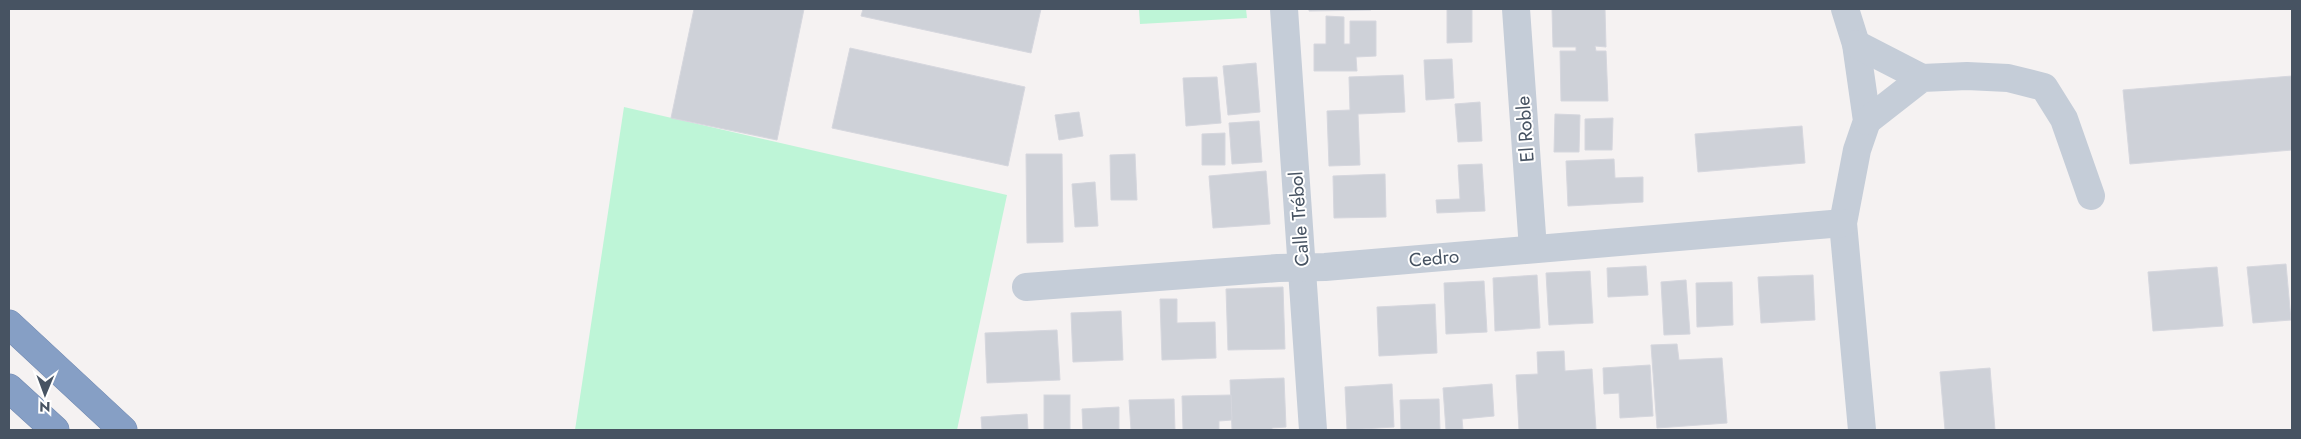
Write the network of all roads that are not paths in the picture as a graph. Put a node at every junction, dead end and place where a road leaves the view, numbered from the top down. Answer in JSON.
{"nodes":[{"id":1,"x":1284,"y":9,"type":"edge"},
{"id":2,"x":1516,"y":9,"type":"edge"},
{"id":3,"x":1845,"y":9,"type":"edge"},
{"id":4,"x":1856,"y":44,"type":"junction"},
{"id":5,"x":1922,"y":78,"type":"junction"},
{"id":6,"x":1867,"y":121,"type":"junction"},
{"id":7,"x":2091,"y":196,"type":"dead end"},
{"id":8,"x":1843,"y":223,"type":"junction"},
{"id":9,"x":1534,"y":249,"type":"junction"},
{"id":10,"x":1302,"y":268,"type":"junction"},
{"id":11,"x":1026,"y":287,"type":"dead end"},
{"id":12,"x":9,"y":324,"type":"edge"},
{"id":13,"x":9,"y":388,"type":"edge"},
{"id":14,"x":55,"y":430,"type":"edge"},
{"id":15,"x":123,"y":430,"type":"edge"},
{"id":16,"x":1313,"y":430,"type":"edge"},
{"id":17,"x":1862,"y":430,"type":"edge"}],
"edges":[{"from":1,"to":10,"type":"street","name":"Calle Trébol"},
{"from":2,"to":9,"type":"street","name":"El Roble"},
{"from":3,"to":4,"type":"street"},
{"from":4,"to":5,"type":"street"},
{"from":4,"to":6,"type":"street"},
{"from":5,"to":6,"type":"street"},
{"from":5,"to":7,"type":"street"},
{"from":6,"to":8,"type":"street"},
{"from":8,"to":9,"type":"street","name":"Cedro"},
{"from":8,"to":17,"type":"street"},
{"from":9,"to":10,"type":"street","name":"Cedro"},
{"from":10,"to":11,"type":"street","name":"Cedro"},
{"from":10,"to":16,"type":"street","name":"Calle Trébol"},
{"from":12,"to":15,"type":"highway"},
{"from":13,"to":14,"type":"highway"}]}
